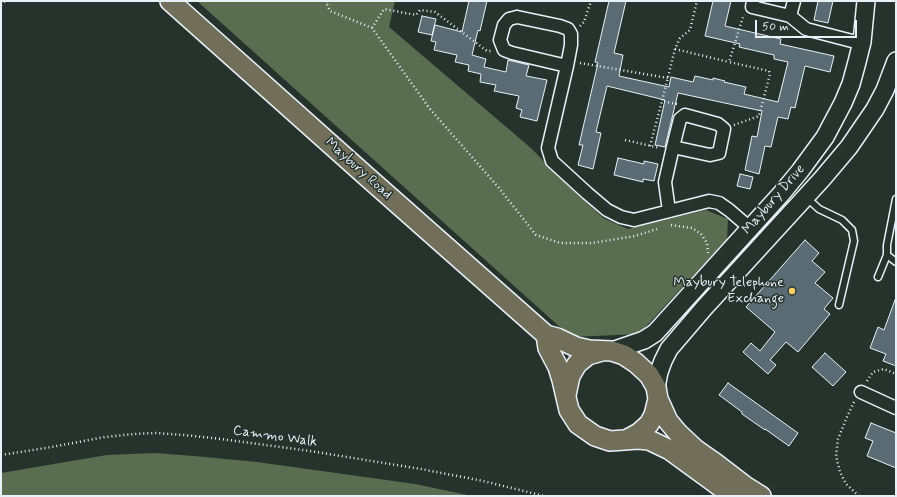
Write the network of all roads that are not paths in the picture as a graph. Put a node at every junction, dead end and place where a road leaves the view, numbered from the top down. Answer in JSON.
{"nodes":[{"id":1,"x":170,"y":1,"type":"edge"},
{"id":2,"x":794,"y":1,"type":"edge"},
{"id":3,"x":866,"y":1,"type":"edge"},
{"id":4,"x":753,"y":4,"type":"edge"},
{"id":5,"x":790,"y":16,"type":"junction"},
{"id":6,"x":862,"y":42,"type":"junction"},
{"id":7,"x":896,"y":61,"type":"edge"},
{"id":8,"x":567,"y":63,"type":"junction"},
{"id":9,"x":673,"y":149,"type":"junction"},
{"id":10,"x":805,"y":197,"type":"junction"},
{"id":11,"x":896,"y":199,"type":"edge"},
{"id":12,"x":669,"y":211,"type":"junction"},
{"id":13,"x":750,"y":228,"type":"junction"},
{"id":14,"x":887,"y":255,"type":"junction"},
{"id":15,"x":896,"y":262,"type":"edge"},
{"id":16,"x":878,"y":277,"type":"dead end"},
{"id":17,"x":839,"y":305,"type":"dead end"},
{"id":18,"x":546,"y":335,"type":"junction"},
{"id":19,"x":607,"y":351,"type":"junction"},
{"id":20,"x":861,"y":392,"type":"road end"},
{"id":21,"x":657,"y":393,"type":"junction"},
{"id":22,"x":566,"y":395,"type":"junction"},
{"id":23,"x":896,"y":408,"type":"edge"},
{"id":24,"x":626,"y":440,"type":"junction"},
{"id":25,"x":733,"y":496,"type":"edge"},
{"id":26,"x":761,"y":496,"type":"edge"}],
"edges":[{"from":1,"to":18,"type":"main road","name":"Maybury Road"},
{"from":2,"to":5,"type":"street"},
{"from":3,"to":6,"type":"street","name":"Maybury Drive"},
{"from":4,"to":5,"type":"street"},
{"from":5,"to":6,"type":"street"},
{"from":6,"to":13,"type":"street","name":"Maybury Drive"},
{"from":7,"to":10,"type":"street","name":"Maybury Drive"},
{"from":8,"to":8,"type":"street"},
{"from":8,"to":12,"type":"street"},
{"from":9,"to":9,"type":"street"},
{"from":9,"to":12,"type":"street"},
{"from":10,"to":17,"type":"lane"},
{"from":10,"to":21,"type":"street","name":"Maybury Drive"},
{"from":11,"to":14,"type":"lane"},
{"from":12,"to":13,"type":"street"},
{"from":13,"to":19,"type":"street","name":"Maybury Drive"},
{"from":14,"to":15,"type":"lane"},
{"from":14,"to":16,"type":"lane"},
{"from":18,"to":19,"type":"main road","name":"Maybury Road"},
{"from":18,"to":22,"type":"main road"},
{"from":19,"to":21,"type":"main road","name":"Maybury Road"},
{"from":19,"to":22,"type":"main road"},
{"from":20,"to":23,"type":"street"},
{"from":21,"to":24,"type":"main road"},
{"from":21,"to":26,"type":"main road","name":"Maybury Road"},
{"from":22,"to":24,"type":"main road"},
{"from":24,"to":25,"type":"main road"}]}
